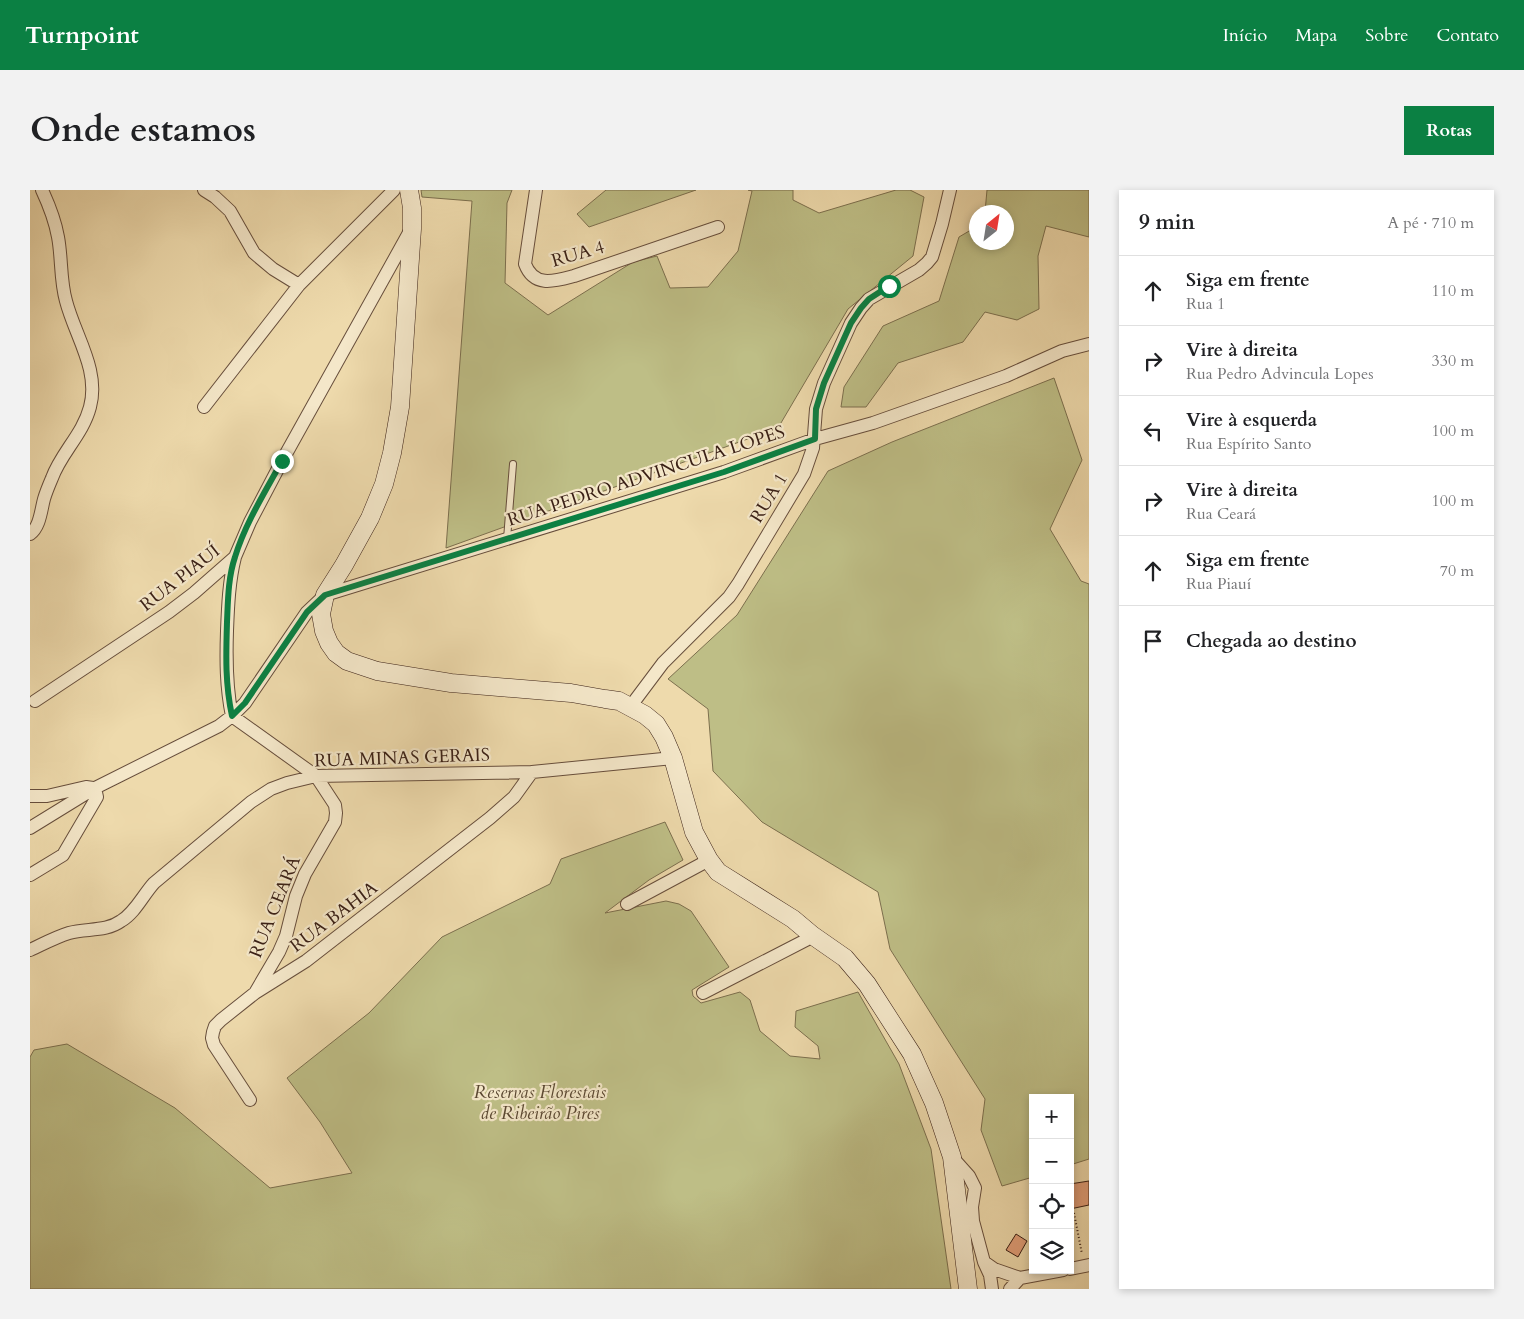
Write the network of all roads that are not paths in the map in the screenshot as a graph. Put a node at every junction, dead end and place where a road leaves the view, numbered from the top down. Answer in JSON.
{"nodes":[{"id":1,"x":42,"y":190,"type":"edge"},
{"id":2,"x":204,"y":190,"type":"edge"},
{"id":3,"x":394,"y":190,"type":"edge"},
{"id":4,"x":409,"y":190,"type":"edge"},
{"id":5,"x":536,"y":190,"type":"edge"},
{"id":6,"x":950,"y":190,"type":"edge"},
{"id":7,"x":718,"y":227,"type":"dead end"},
{"id":8,"x":412,"y":229,"type":"junction"},
{"id":9,"x":299,"y":285,"type":"junction"},
{"id":10,"x":1089,"y":344,"type":"edge"},
{"id":11,"x":204,"y":407,"type":"dead end"},
{"id":12,"x":815,"y":439,"type":"junction"},
{"id":13,"x":513,"y":464,"type":"dead end"},
{"id":14,"x":30,"y":534,"type":"edge"},
{"id":15,"x":507,"y":539,"type":"junction"},
{"id":16,"x":235,"y":557,"type":"junction"},
{"id":17,"x":325,"y":595,"type":"junction"},
{"id":18,"x":36,"y":701,"type":"dead end"},
{"id":19,"x":630,"y":707,"type":"junction"},
{"id":20,"x":232,"y":716,"type":"junction"},
{"id":21,"x":673,"y":758,"type":"junction"},
{"id":22,"x":532,"y":772,"type":"junction"},
{"id":23,"x":316,"y":776,"type":"junction"},
{"id":24,"x":95,"y":788,"type":"junction"},
{"id":25,"x":30,"y":796,"type":"edge"},
{"id":26,"x":30,"y":828,"type":"edge"},
{"id":27,"x":709,"y":860,"type":"junction"},
{"id":28,"x":30,"y":875,"type":"edge"},
{"id":29,"x":627,"y":904,"type":"dead end"},
{"id":30,"x":812,"y":935,"type":"junction"},
{"id":31,"x":30,"y":950,"type":"edge"},
{"id":32,"x":255,"y":993,"type":"junction"},
{"id":33,"x":704,"y":993,"type":"dead end"},
{"id":34,"x":250,"y":1100,"type":"dead end"},
{"id":35,"x":952,"y":1158,"type":"junction"},
{"id":36,"x":984,"y":1262,"type":"junction"},
{"id":37,"x":1087,"y":1266,"type":"edge"},
{"id":38,"x":1074,"y":1268,"type":"edge"},
{"id":39,"x":1042,"y":1274,"type":"edge"},
{"id":40,"x":1020,"y":1278,"type":"junction"},
{"id":41,"x":968,"y":1289,"type":"edge"},
{"id":42,"x":992,"y":1289,"type":"edge"},
{"id":43,"x":1010,"y":1289,"type":"edge"}],
"edges":[{"from":1,"to":14,"type":"street"},
{"from":2,"to":9,"type":"street"},
{"from":3,"to":9,"type":"street"},
{"from":4,"to":8,"type":"main road"},
{"from":5,"to":7,"type":"street","name":"RUA 4"},
{"from":6,"to":12,"type":"street","name":"RUA 1"},
{"from":8,"to":16,"type":"street","name":"RUA PIAUÍ"},
{"from":8,"to":17,"type":"main road"},
{"from":9,"to":11,"type":"street"},
{"from":10,"to":12,"type":"street","name":"RUA PEDRO ADVINCULA LOPES"},
{"from":12,"to":15,"type":"street","name":"RUA PEDRO ADVINCULA LOPES"},
{"from":12,"to":19,"type":"street","name":"RUA 1"},
{"from":13,"to":15,"type":"lane"},
{"from":15,"to":17,"type":"street","name":"RUA PEDRO ADVINCULA LOPES"},
{"from":16,"to":18,"type":"street","name":"RUA PIAUÍ"},
{"from":16,"to":20,"type":"street"},
{"from":17,"to":19,"type":"main road"},
{"from":17,"to":20,"type":"street"},
{"from":19,"to":21,"type":"main road"},
{"from":20,"to":23,"type":"street","name":"RUA CEARÁ"},
{"from":20,"to":24,"type":"street"},
{"from":21,"to":22,"type":"street","name":"RUA MINAS GERAIS"},
{"from":21,"to":27,"type":"main road"},
{"from":22,"to":23,"type":"street","name":"RUA MINAS GERAIS"},
{"from":22,"to":32,"type":"street","name":"RUA BAHIA"},
{"from":23,"to":31,"type":"street","name":"RUA MINAS GERAIS"},
{"from":23,"to":32,"type":"street","name":"RUA CEARÁ"},
{"from":24,"to":25,"type":"street"},
{"from":24,"to":26,"type":"street"},
{"from":24,"to":28,"type":"street"},
{"from":27,"to":29,"type":"street"},
{"from":27,"to":30,"type":"main road"},
{"from":30,"to":33,"type":"street"},
{"from":30,"to":35,"type":"main road"},
{"from":32,"to":34,"type":"street","name":"RUA BAHIA"},
{"from":35,"to":36,"type":"street"},
{"from":35,"to":41,"type":"main road"},
{"from":36,"to":40,"type":"street"},
{"from":36,"to":42,"type":"street"},
{"from":37,"to":38,"type":"street"},
{"from":39,"to":40,"type":"street"},
{"from":40,"to":43,"type":"street"}]}
